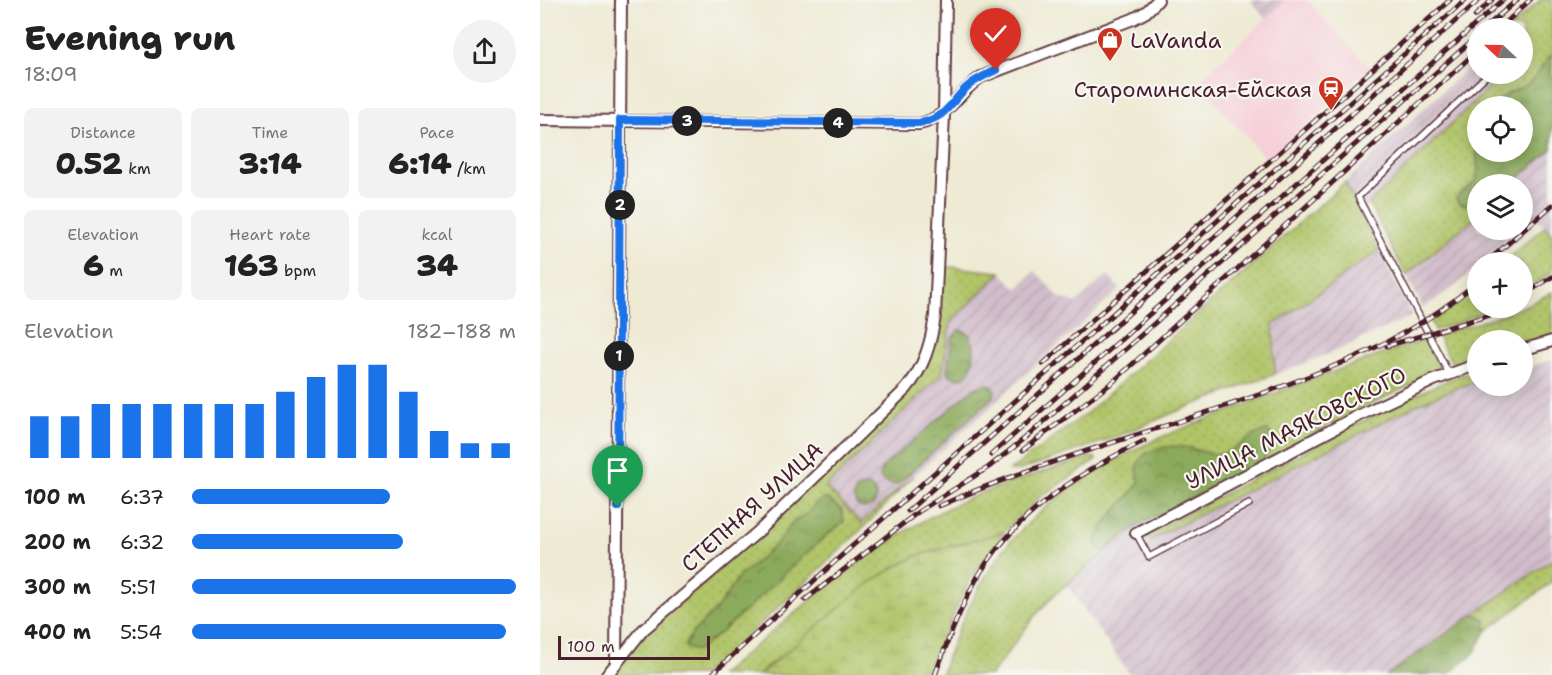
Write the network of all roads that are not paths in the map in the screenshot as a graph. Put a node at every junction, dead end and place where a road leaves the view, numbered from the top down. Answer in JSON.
{"nodes":[{"id":1,"x":621,"y":0,"type":"edge"},
{"id":2,"x":946,"y":0,"type":"edge"},
{"id":3,"x":1152,"y":2,"type":"edge"},
{"id":4,"x":1477,"y":84,"type":"edge"},
{"id":5,"x":944,"y":114,"type":"junction"},
{"id":6,"x":540,"y":120,"type":"edge"},
{"id":7,"x":620,"y":120,"type":"junction"},
{"id":8,"x":1552,"y":341,"type":"edge"},
{"id":9,"x":1533,"y":347,"type":"edge"},
{"id":10,"x":1467,"y":368,"type":"edge"},
{"id":11,"x":1449,"y":374,"type":"junction"},
{"id":12,"x":1249,"y":504,"type":"dead end"},
{"id":13,"x":1136,"y":533,"type":"joint"},
{"id":14,"x":616,"y":662,"type":"junction"},
{"id":15,"x":607,"y":675,"type":"edge"}],
"edges":[{"from":1,"to":7,"type":"street"},
{"from":2,"to":5,"type":"street","name":"СТЕПНАЯ УЛИЦА"},
{"from":3,"to":5,"type":"street"},
{"from":4,"to":11,"type":"lane"},
{"from":5,"to":7,"type":"street"},
{"from":5,"to":14,"type":"street","name":"СТЕПНАЯ УЛИЦА"},
{"from":6,"to":7,"type":"street"},
{"from":7,"to":14,"type":"street"},
{"from":8,"to":9,"type":"street"},
{"from":10,"to":11,"type":"street","name":"УЛИЦА МАЯКОВСКОГО"},
{"from":11,"to":13,"type":"street","name":"УЛИЦА МАЯКОВСКОГО"},
{"from":12,"to":13,"type":"lane"},
{"from":14,"to":15,"type":"street","name":"СТЕПНАЯ УЛИЦА"}]}
